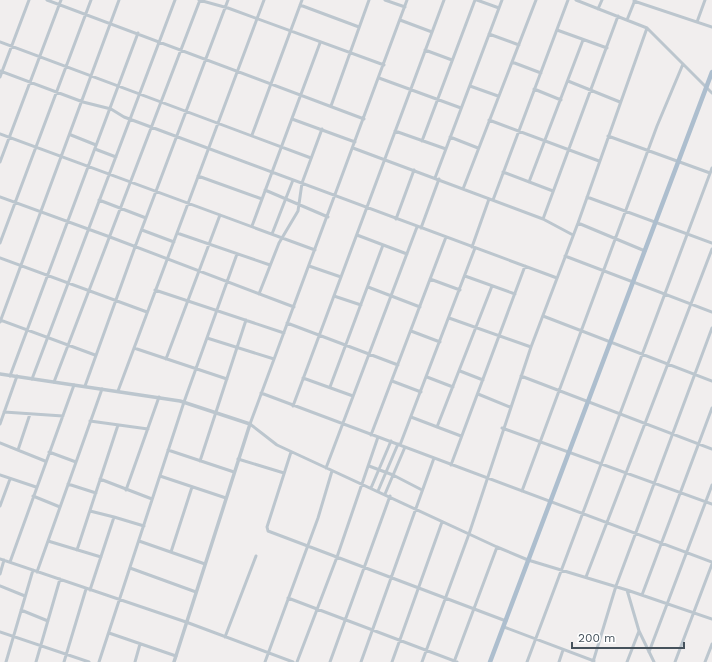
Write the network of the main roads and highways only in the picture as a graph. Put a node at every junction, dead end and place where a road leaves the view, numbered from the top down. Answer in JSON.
{"nodes":[{"id":1,"x":712,"y":72,"type":"edge"},
{"id":2,"x":490,"y":662,"type":"edge"}],
"edges":[{"from":1,"to":2,"type":"main road"}]}
